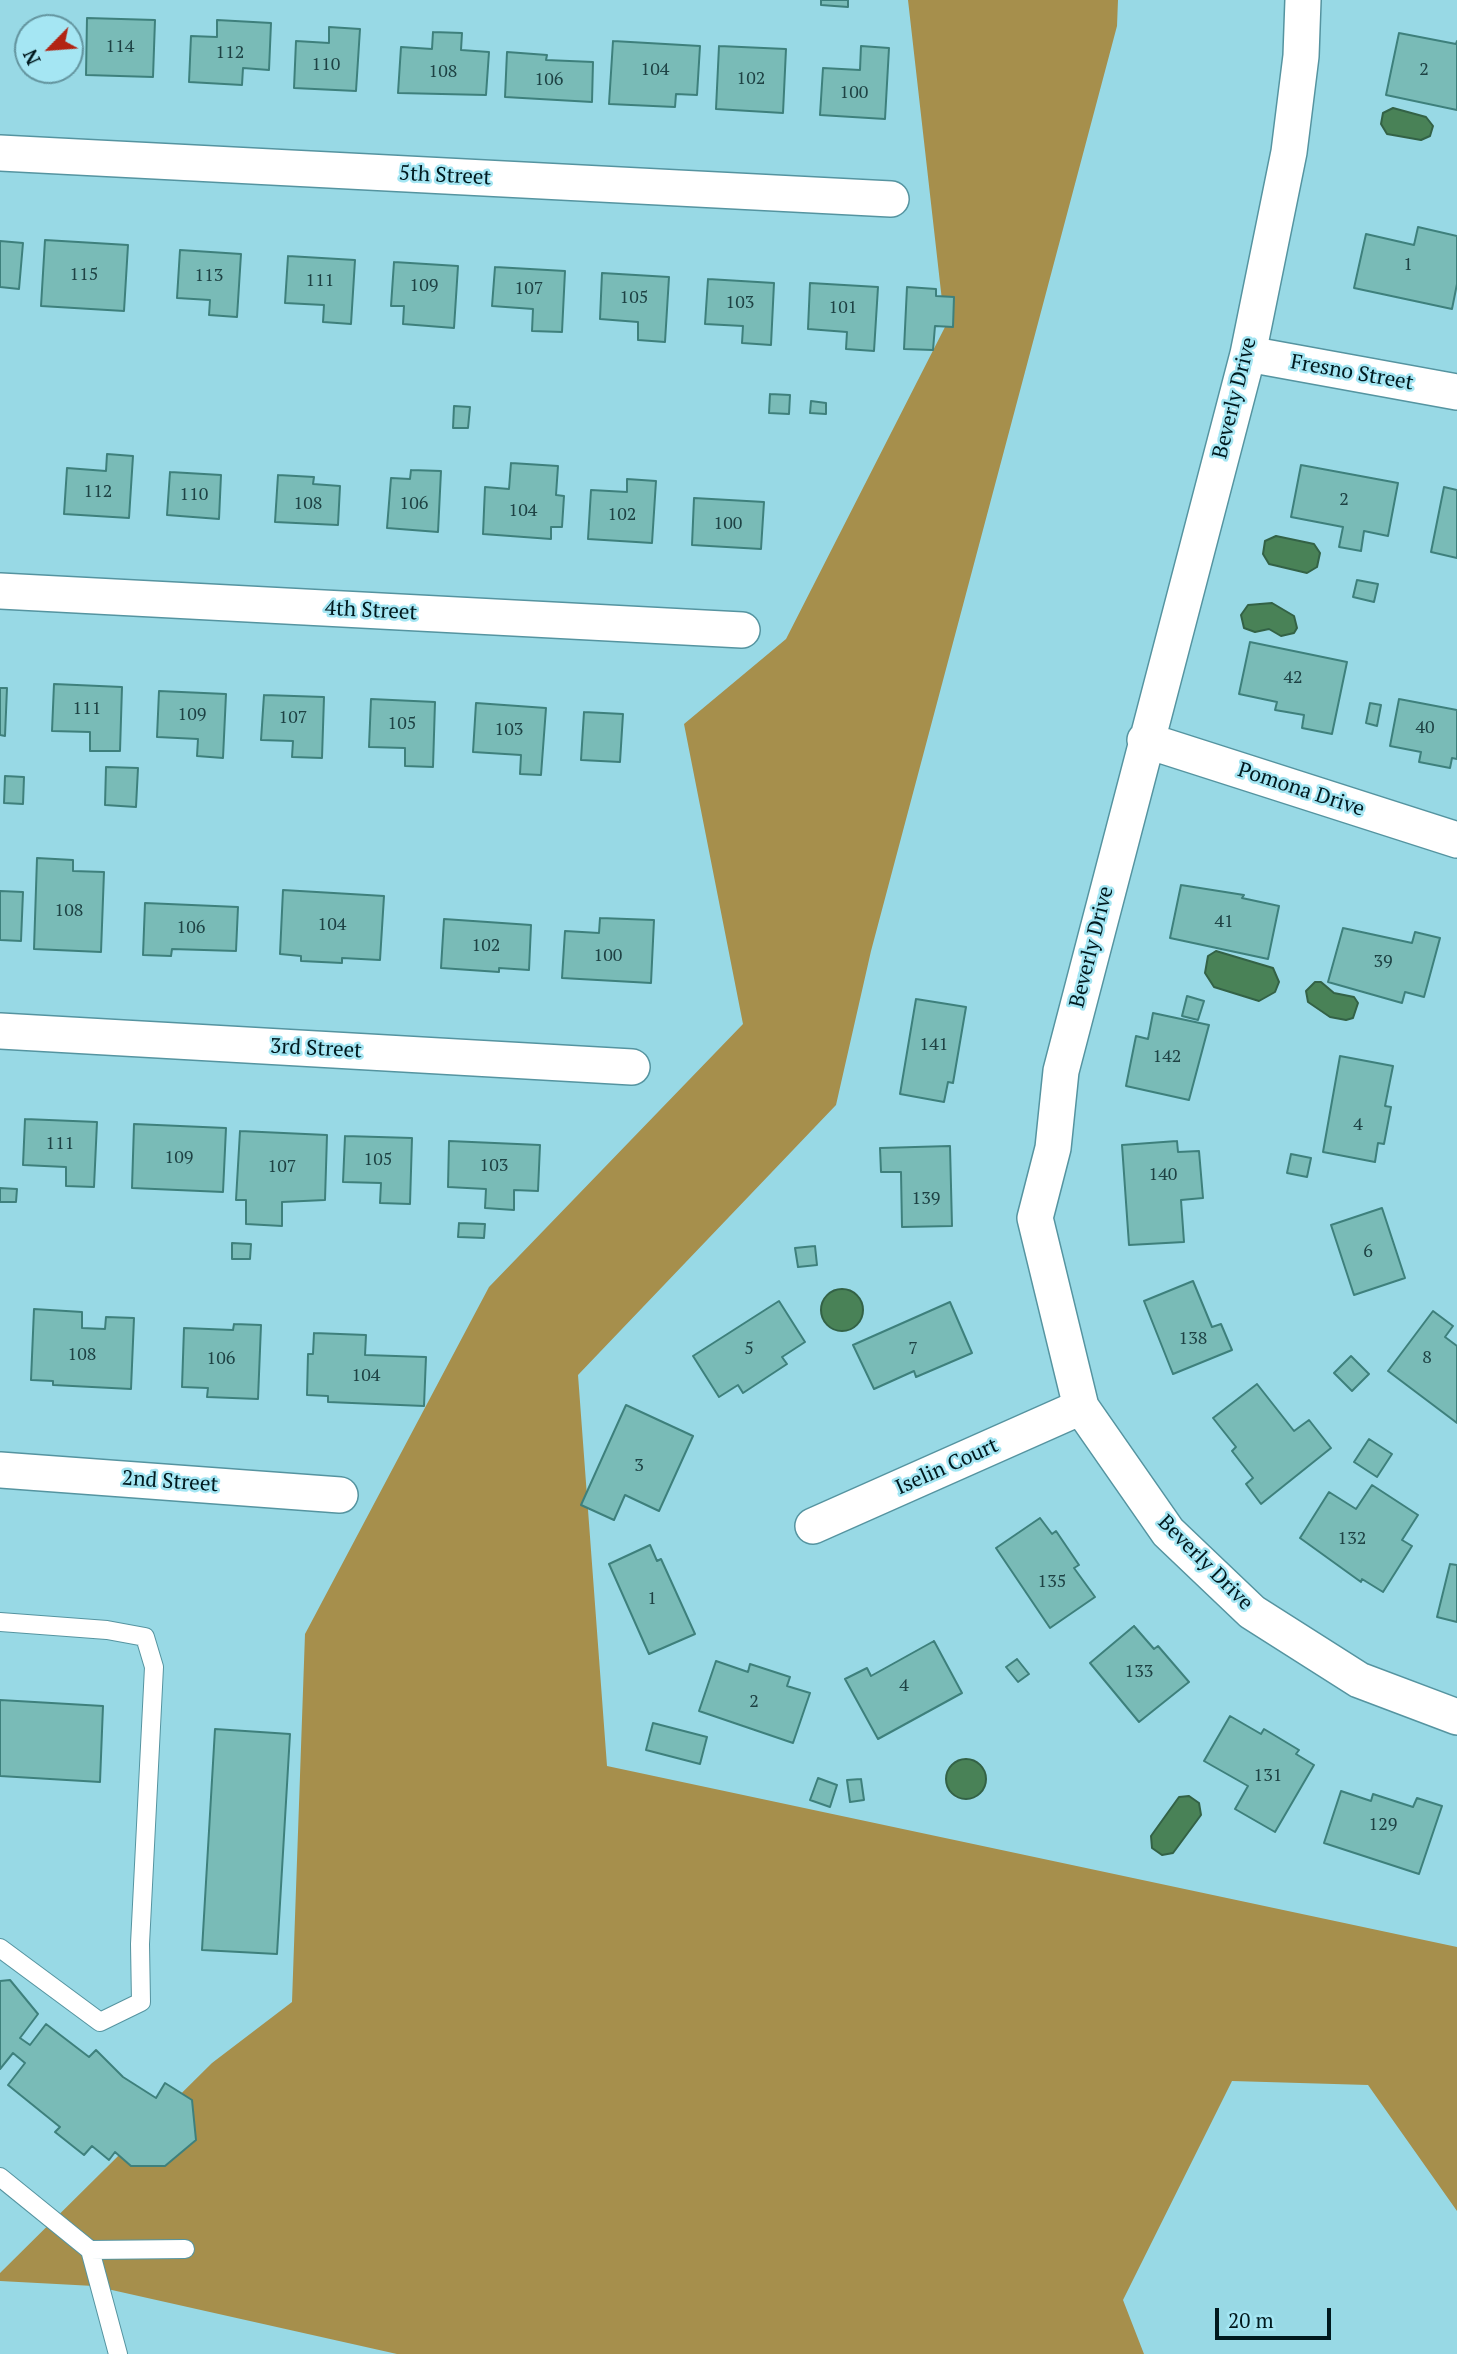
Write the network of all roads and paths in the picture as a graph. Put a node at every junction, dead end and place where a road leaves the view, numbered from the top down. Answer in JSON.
{"nodes":[{"id":1,"x":1303,"y":0,"type":"edge"},
{"id":2,"x":0,"y":153,"type":"edge"},
{"id":3,"x":891,"y":199,"type":"dead end"},
{"id":4,"x":1248,"y":354,"type":"junction"},
{"id":5,"x":1457,"y":392,"type":"edge"},
{"id":6,"x":0,"y":591,"type":"edge"},
{"id":7,"x":742,"y":630,"type":"dead end"},
{"id":8,"x":1145,"y":740,"type":"junction"},
{"id":9,"x":1457,"y":840,"type":"edge"},
{"id":10,"x":0,"y":1031,"type":"edge"},
{"id":11,"x":632,"y":1067,"type":"dead end"},
{"id":12,"x":1081,"y":1407,"type":"junction"},
{"id":13,"x":0,"y":1470,"type":"edge"},
{"id":14,"x":340,"y":1495,"type":"dead end"},
{"id":15,"x":813,"y":1526,"type":"dead end"},
{"id":16,"x":0,"y":1622,"type":"edge"},
{"id":17,"x":1457,"y":1717,"type":"edge"},
{"id":18,"x":0,"y":1948,"type":"edge"},
{"id":19,"x":0,"y":2177,"type":"edge"},
{"id":20,"x":185,"y":2249,"type":"dead end"},
{"id":21,"x":90,"y":2250,"type":"junction"},
{"id":22,"x":118,"y":2354,"type":"edge"}],
"edges":[{"from":1,"to":4,"type":"street","name":"Beverly Drive"},
{"from":2,"to":3,"type":"street","name":"5th Street"},
{"from":4,"to":5,"type":"street","name":"Fresno Street"},
{"from":4,"to":8,"type":"street","name":"Beverly Drive"},
{"from":6,"to":7,"type":"street","name":"4th Street"},
{"from":8,"to":9,"type":"street","name":"Pomona Drive"},
{"from":8,"to":12,"type":"street","name":"Beverly Drive"},
{"from":10,"to":11,"type":"street","name":"3rd Street"},
{"from":12,"to":15,"type":"street","name":"Iselin Court"},
{"from":12,"to":17,"type":"street","name":"Beverly Drive"},
{"from":13,"to":14,"type":"street","name":"2nd Street"},
{"from":16,"to":18,"type":"lane"},
{"from":19,"to":21,"type":"lane"},
{"from":20,"to":21,"type":"lane"},
{"from":21,"to":22,"type":"lane"}]}
